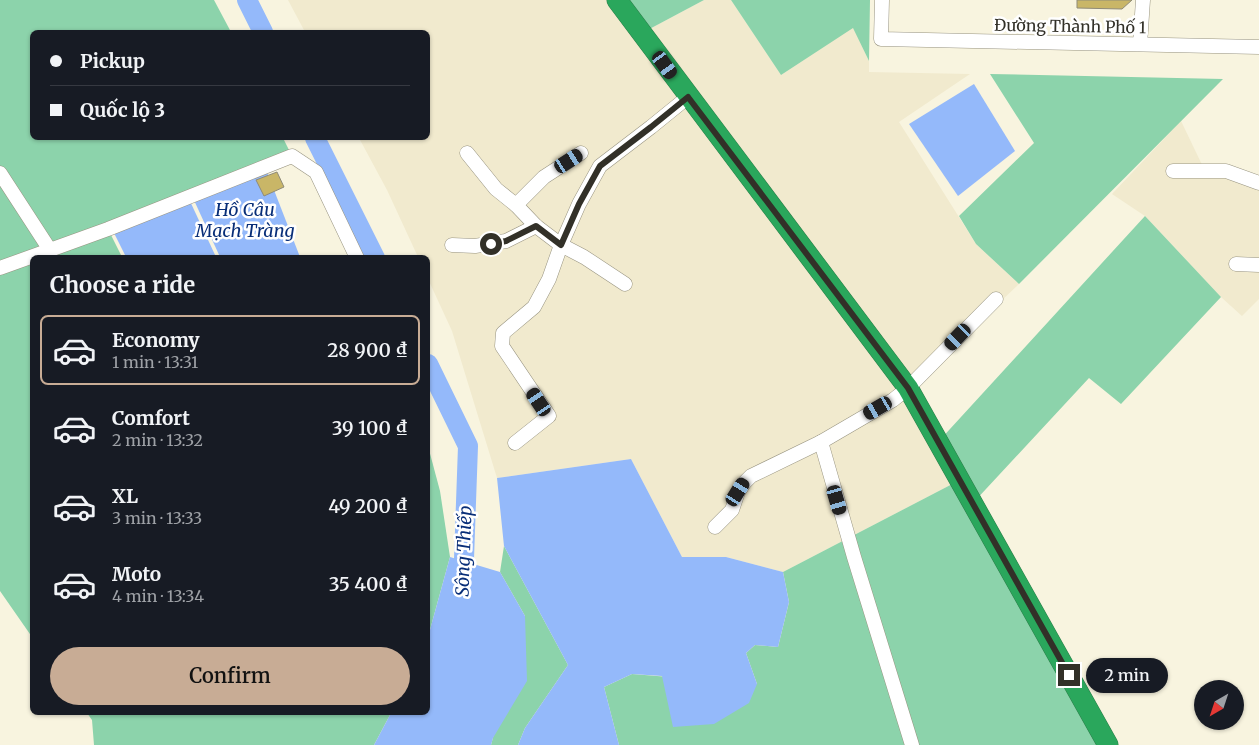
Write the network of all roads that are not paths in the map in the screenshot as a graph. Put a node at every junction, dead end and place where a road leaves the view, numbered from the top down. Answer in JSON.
{"nodes":[{"id":1,"x":882,"y":0,"type":"edge"},
{"id":2,"x":1143,"y":0,"type":"edge"},
{"id":3,"x":621,"y":1,"type":"edge"},
{"id":4,"x":1140,"y":44,"type":"junction"},
{"id":5,"x":1259,"y":47,"type":"edge"},
{"id":6,"x":688,"y":97,"type":"junction"},
{"id":7,"x":466,"y":153,"type":"dead end"},
{"id":8,"x":581,"y":153,"type":"dead end"},
{"id":9,"x":1173,"y":171,"type":"dead end"},
{"id":10,"x":0,"y":173,"type":"edge"},
{"id":11,"x":1259,"y":183,"type":"edge"},
{"id":12,"x":516,"y":205,"type":"junction"},
{"id":13,"x":536,"y":226,"type":"junction"},
{"id":14,"x":452,"y":244,"type":"dead end"},
{"id":15,"x":561,"y":245,"type":"junction"},
{"id":16,"x":50,"y":250,"type":"junction"},
{"id":17,"x":36,"y":255,"type":"edge"},
{"id":18,"x":356,"y":255,"type":"edge"},
{"id":19,"x":30,"y":257,"type":"edge"},
{"id":20,"x":1236,"y":264,"type":"dead end"},
{"id":21,"x":1259,"y":266,"type":"edge"},
{"id":22,"x":0,"y":268,"type":"edge"},
{"id":23,"x":625,"y":284,"type":"dead end"},
{"id":24,"x":996,"y":299,"type":"dead end"},
{"id":25,"x":908,"y":388,"type":"junction"},
{"id":26,"x":821,"y":442,"type":"junction"},
{"id":27,"x":515,"y":443,"type":"dead end"},
{"id":28,"x":715,"y":527,"type":"dead end"},
{"id":29,"x":912,"y":745,"type":"edge"},
{"id":30,"x":1108,"y":745,"type":"edge"}],
"edges":[{"from":1,"to":4,"type":"street","name":"Đường Thành Phố 1"},
{"from":2,"to":4,"type":"street"},
{"from":3,"to":6,"type":"highway"},
{"from":4,"to":5,"type":"street","name":"Đường Thành Phố 1"},
{"from":6,"to":15,"type":"street"},
{"from":6,"to":25,"type":"highway"},
{"from":7,"to":12,"type":"street"},
{"from":8,"to":12,"type":"street"},
{"from":9,"to":11,"type":"street"},
{"from":10,"to":16,"type":"street"},
{"from":12,"to":13,"type":"street"},
{"from":13,"to":14,"type":"street"},
{"from":13,"to":15,"type":"street"},
{"from":15,"to":23,"type":"street"},
{"from":15,"to":27,"type":"street"},
{"from":16,"to":17,"type":"street"},
{"from":16,"to":18,"type":"street"},
{"from":19,"to":22,"type":"street"},
{"from":20,"to":21,"type":"street"},
{"from":24,"to":25,"type":"street"},
{"from":25,"to":26,"type":"street"},
{"from":25,"to":30,"type":"highway"},
{"from":26,"to":28,"type":"street"},
{"from":26,"to":29,"type":"street"}]}
